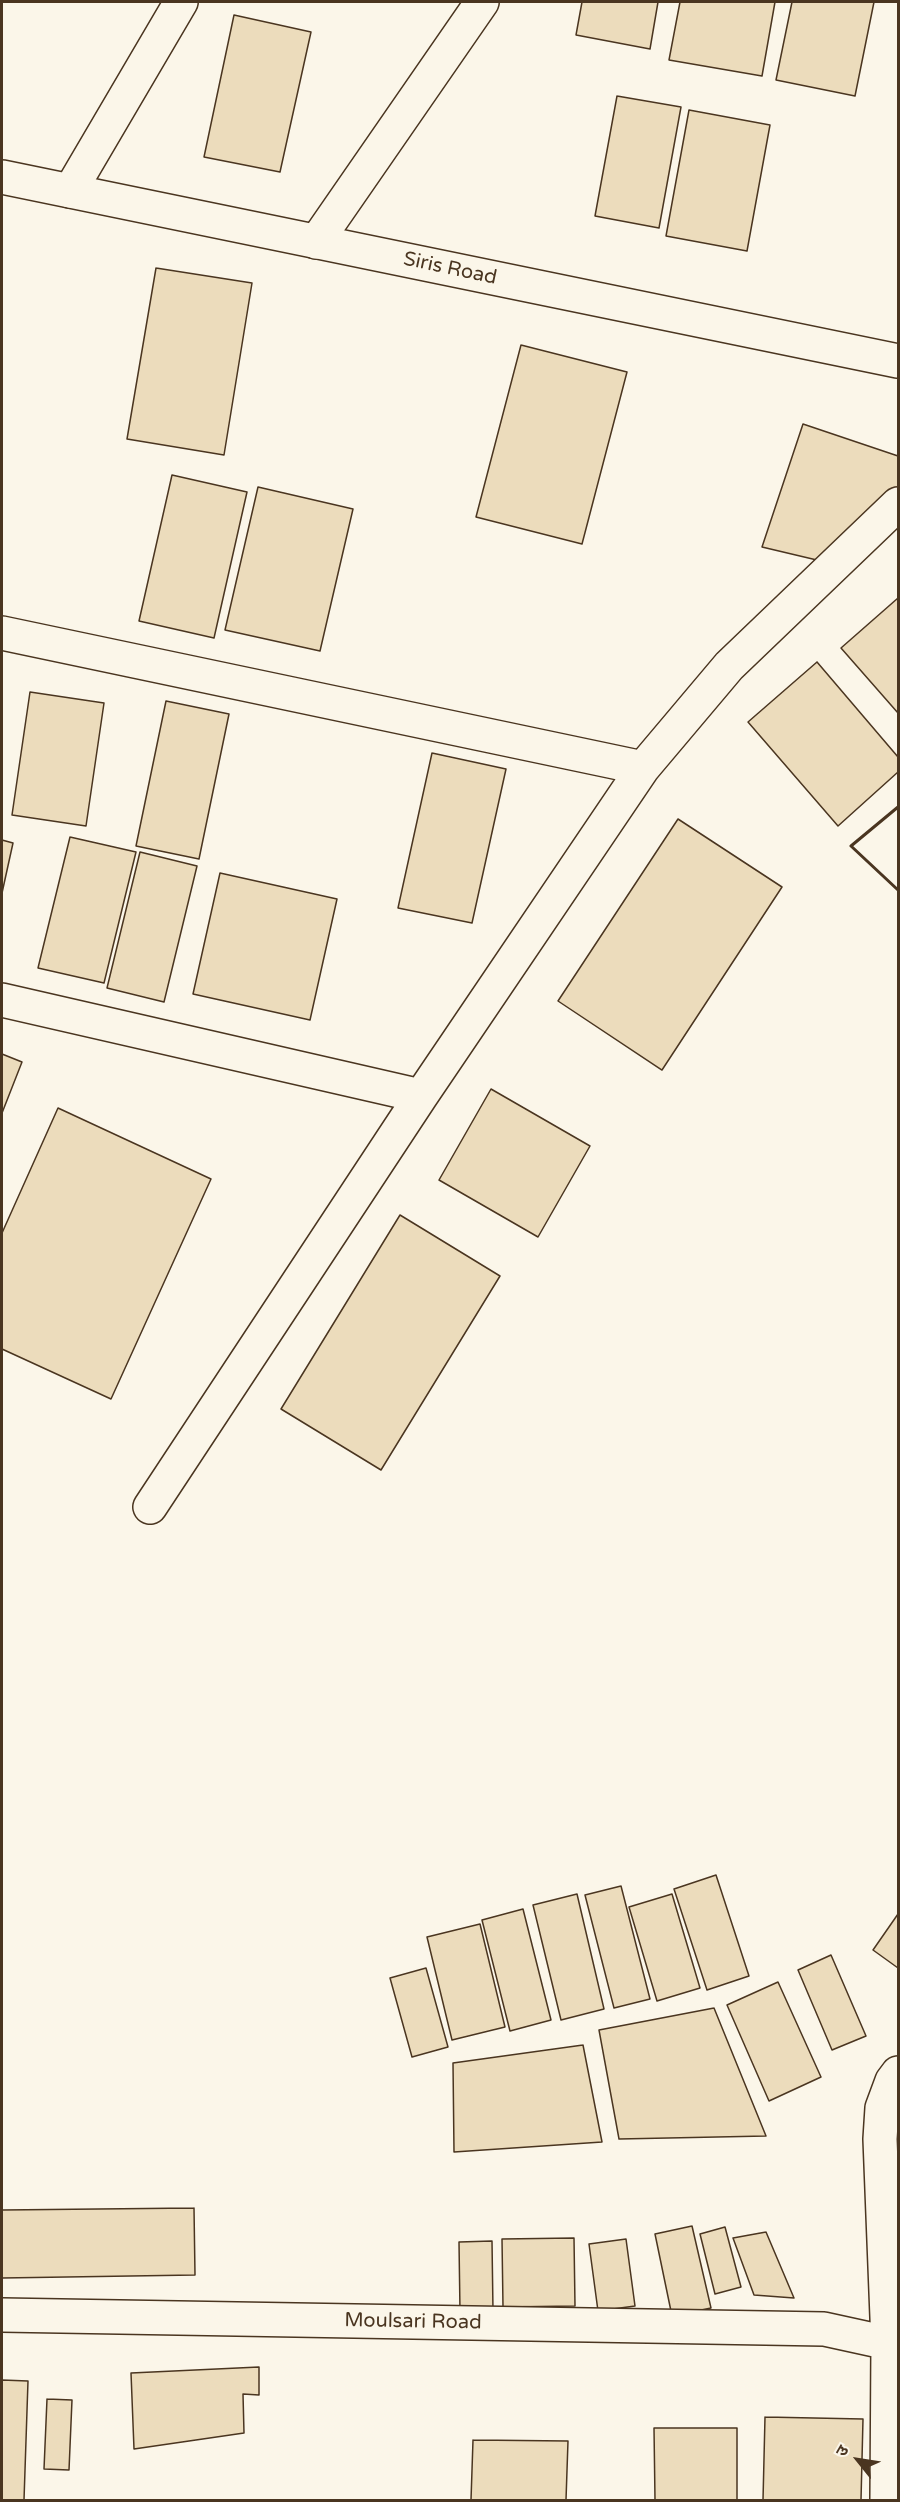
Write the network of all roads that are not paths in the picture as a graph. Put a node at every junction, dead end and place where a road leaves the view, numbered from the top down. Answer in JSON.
{"nodes":[{"id":1,"x":181,"y":2,"type":"edge"},
{"id":2,"x":482,"y":2,"type":"edge"},
{"id":3,"x":2,"y":177,"type":"edge"},
{"id":4,"x":70,"y":191,"type":"junction"},
{"id":5,"x":316,"y":242,"type":"junction"},
{"id":6,"x":898,"y":361,"type":"edge"},
{"id":7,"x":898,"y":504,"type":"edge"},
{"id":8,"x":2,"y":633,"type":"edge"},
{"id":9,"x":643,"y":768,"type":"junction"},
{"id":10,"x":2,"y":1000,"type":"edge"},
{"id":11,"x":421,"y":1096,"type":"junction"},
{"id":12,"x":150,"y":1507,"type":"dead end"},
{"id":13,"x":898,"y":2073,"type":"edge"},
{"id":14,"x":892,"y":2301,"type":"edge"},
{"id":15,"x":2,"y":2315,"type":"edge"},
{"id":16,"x":824,"y":2329,"type":"junction"},
{"id":17,"x":893,"y":2342,"type":"edge"},
{"id":18,"x":887,"y":2500,"type":"edge"}],
"edges":[{"from":1,"to":4,"type":"street"},
{"from":2,"to":5,"type":"street"},
{"from":3,"to":4,"type":"street","name":"Siris Road"},
{"from":4,"to":5,"type":"street","name":"Siris Road"},
{"from":5,"to":6,"type":"street","name":"Siris Road"},
{"from":7,"to":9,"type":"street"},
{"from":8,"to":9,"type":"street"},
{"from":9,"to":11,"type":"street"},
{"from":10,"to":11,"type":"street"},
{"from":11,"to":12,"type":"street"},
{"from":13,"to":14,"type":"street"},
{"from":14,"to":16,"type":"street","name":"Moulsari Road"},
{"from":14,"to":17,"type":"street"},
{"from":15,"to":16,"type":"street","name":"Moulsari Road"},
{"from":16,"to":17,"type":"street","name":"Moulsari Road"},
{"from":17,"to":18,"type":"street"}]}
